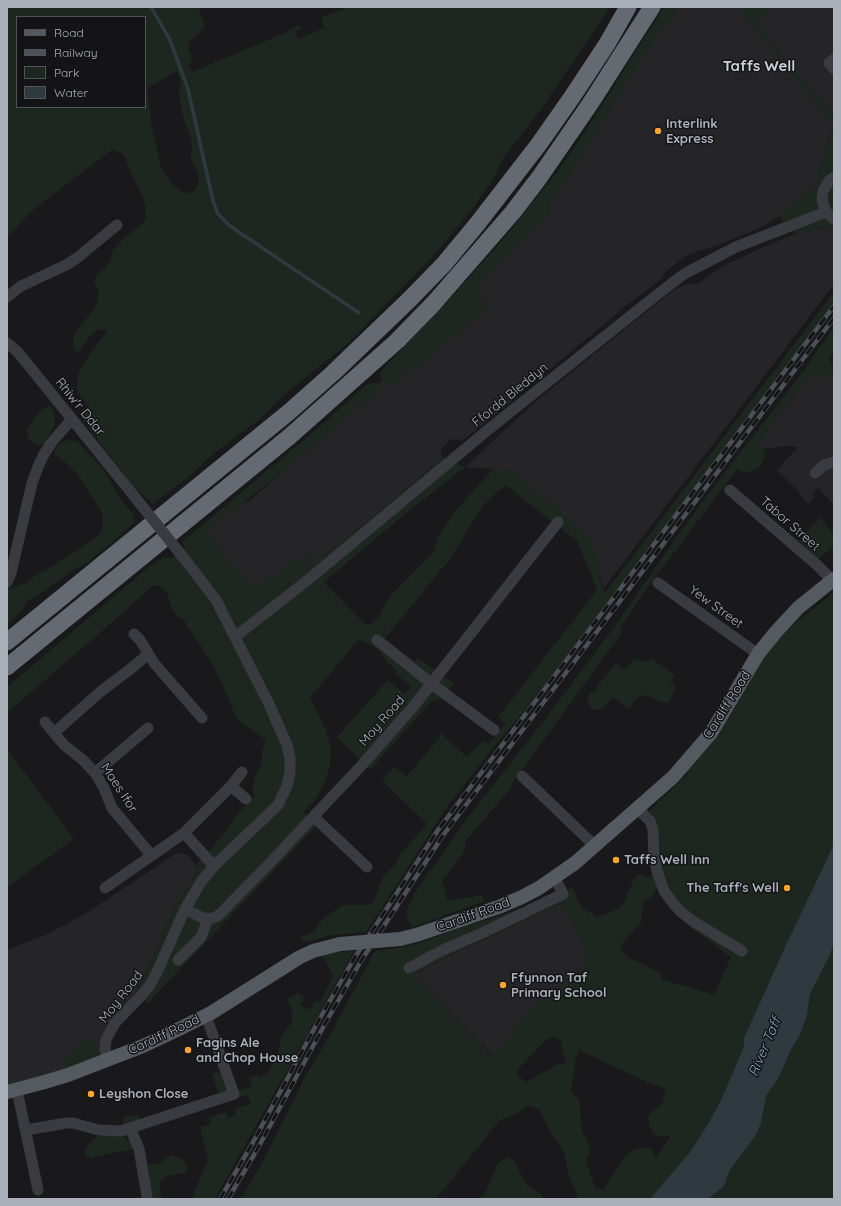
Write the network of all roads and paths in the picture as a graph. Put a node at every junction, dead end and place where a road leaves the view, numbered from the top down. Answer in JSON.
{"nodes":[{"id":1,"x":628,"y":7,"type":"edge"},
{"id":2,"x":652,"y":7,"type":"edge"},
{"id":3,"x":834,"y":59,"type":"edge"},
{"id":4,"x":834,"y":69,"type":"edge"},
{"id":5,"x":834,"y":177,"type":"edge"},
{"id":6,"x":830,"y":216,"type":"edge"},
{"id":7,"x":117,"y":225,"type":"dead end"},
{"id":8,"x":7,"y":297,"type":"edge"},
{"id":9,"x":7,"y":343,"type":"edge"},
{"id":10,"x":72,"y":419,"type":"junction"},
{"id":11,"x":834,"y":462,"type":"edge"},
{"id":12,"x":815,"y":473,"type":"dead end"},
{"id":13,"x":730,"y":490,"type":"dead end"},
{"id":14,"x":130,"y":491,"type":"joint"},
{"id":15,"x":558,"y":522,"type":"dead end"},
{"id":16,"x":833,"y":579,"type":"edge"},
{"id":17,"x":7,"y":582,"type":"edge"},
{"id":18,"x":658,"y":583,"type":"dead end"},
{"id":19,"x":134,"y":634,"type":"dead end"},
{"id":20,"x":235,"y":637,"type":"junction"},
{"id":21,"x":377,"y":640,"type":"dead end"},
{"id":22,"x":7,"y":642,"type":"edge"},
{"id":23,"x":148,"y":654,"type":"junction"},
{"id":24,"x":758,"y":654,"type":"junction"},
{"id":25,"x":7,"y":667,"type":"edge"},
{"id":26,"x":432,"y":684,"type":"junction"},
{"id":27,"x":202,"y":718,"type":"dead end"},
{"id":28,"x":44,"y":722,"type":"dead end"},
{"id":29,"x":148,"y":728,"type":"dead end"},
{"id":30,"x":494,"y":730,"type":"dead end"},
{"id":31,"x":54,"y":733,"type":"junction"},
{"id":32,"x":242,"y":772,"type":"dead end"},
{"id":33,"x":95,"y":773,"type":"junction"},
{"id":34,"x":522,"y":776,"type":"dead end"},
{"id":35,"x":231,"y":786,"type":"junction"},
{"id":36,"x":246,"y":800,"type":"dead end"},
{"id":37,"x":638,"y":809,"type":"junction"},
{"id":38,"x":314,"y":817,"type":"junction"},
{"id":39,"x":184,"y":833,"type":"junction"},
{"id":40,"x":595,"y":846,"type":"junction"},
{"id":41,"x":151,"y":855,"type":"junction"},
{"id":42,"x":214,"y":866,"type":"junction"},
{"id":43,"x":367,"y":867,"type":"dead end"},
{"id":44,"x":555,"y":878,"type":"junction"},
{"id":45,"x":105,"y":888,"type":"dead end"},
{"id":46,"x":185,"y":909,"type":"junction"},
{"id":47,"x":208,"y":919,"type":"junction"},
{"id":48,"x":742,"y":951,"type":"dead end"},
{"id":49,"x":178,"y":960,"type":"dead end"},
{"id":50,"x":409,"y":968,"type":"dead end"},
{"id":51,"x":206,"y":1016,"type":"junction"},
{"id":52,"x":108,"y":1060,"type":"junction"},
{"id":53,"x":12,"y":1091,"type":"edge"},
{"id":54,"x":130,"y":1128,"type":"junction"},
{"id":55,"x":26,"y":1130,"type":"junction"},
{"id":56,"x":38,"y":1190,"type":"dead end"},
{"id":57,"x":147,"y":1196,"type":"dead end"}],
"edges":[{"from":1,"to":22,"type":"highway"},
{"from":2,"to":25,"type":"highway"},
{"from":3,"to":4,"type":"street"},
{"from":5,"to":6,"type":"street"},
{"from":6,"to":20,"type":"street","name":"Ffordd Bleddyn"},
{"from":7,"to":8,"type":"street"},
{"from":9,"to":10,"type":"street","name":"Rhiw'r Ddar"},
{"from":10,"to":14,"type":"street","name":"Rhiw'r Ddar"},
{"from":10,"to":17,"type":"street"},
{"from":11,"to":12,"type":"street"},
{"from":13,"to":16,"type":"street","name":"Tabor Street"},
{"from":14,"to":20,"type":"street","name":"Moy Road","bridge":true},
{"from":15,"to":26,"type":"street","name":"Moy Road"},
{"from":16,"to":24,"type":"main road","name":"Cardiff Road"},
{"from":18,"to":24,"type":"street","name":"Yew Street"},
{"from":19,"to":23,"type":"street"},
{"from":20,"to":42,"type":"street","name":"Moy Road"},
{"from":21,"to":26,"type":"street"},
{"from":23,"to":27,"type":"street"},
{"from":23,"to":31,"type":"street"},
{"from":24,"to":37,"type":"main road","name":"Cardiff Road"},
{"from":26,"to":30,"type":"street"},
{"from":26,"to":38,"type":"street","name":"Moy Road"},
{"from":28,"to":31,"type":"street","name":"Maes Ifor"},
{"from":29,"to":33,"type":"street"},
{"from":31,"to":33,"type":"street","name":"Maes Ifor"},
{"from":32,"to":35,"type":"street"},
{"from":33,"to":41,"type":"street","name":"Maes Ifor"},
{"from":34,"to":40,"type":"street"},
{"from":35,"to":36,"type":"street"},
{"from":35,"to":39,"type":"street"},
{"from":37,"to":40,"type":"main road","name":"Cardiff Road"},
{"from":37,"to":48,"type":"street"},
{"from":38,"to":43,"type":"street"},
{"from":38,"to":47,"type":"street","name":"Moy Road"},
{"from":39,"to":41,"type":"street"},
{"from":39,"to":42,"type":"street"},
{"from":40,"to":44,"type":"main road","name":"Cardiff Road"},
{"from":41,"to":45,"type":"street"},
{"from":42,"to":46,"type":"street","name":"Moy Road"},
{"from":44,"to":50,"type":"street"},
{"from":44,"to":51,"type":"main road","name":"Cardiff Road","bridge":true},
{"from":46,"to":47,"type":"street"},
{"from":46,"to":52,"type":"street","name":"Moy Road"},
{"from":47,"to":49,"type":"street"},
{"from":51,"to":52,"type":"main road","name":"Cardiff Road"},
{"from":51,"to":54,"type":"street"},
{"from":52,"to":53,"type":"main road","name":"Cardiff Road"},
{"from":53,"to":55,"type":"street"},
{"from":54,"to":55,"type":"street"},
{"from":54,"to":57,"type":"street"},
{"from":55,"to":56,"type":"street"}]}
